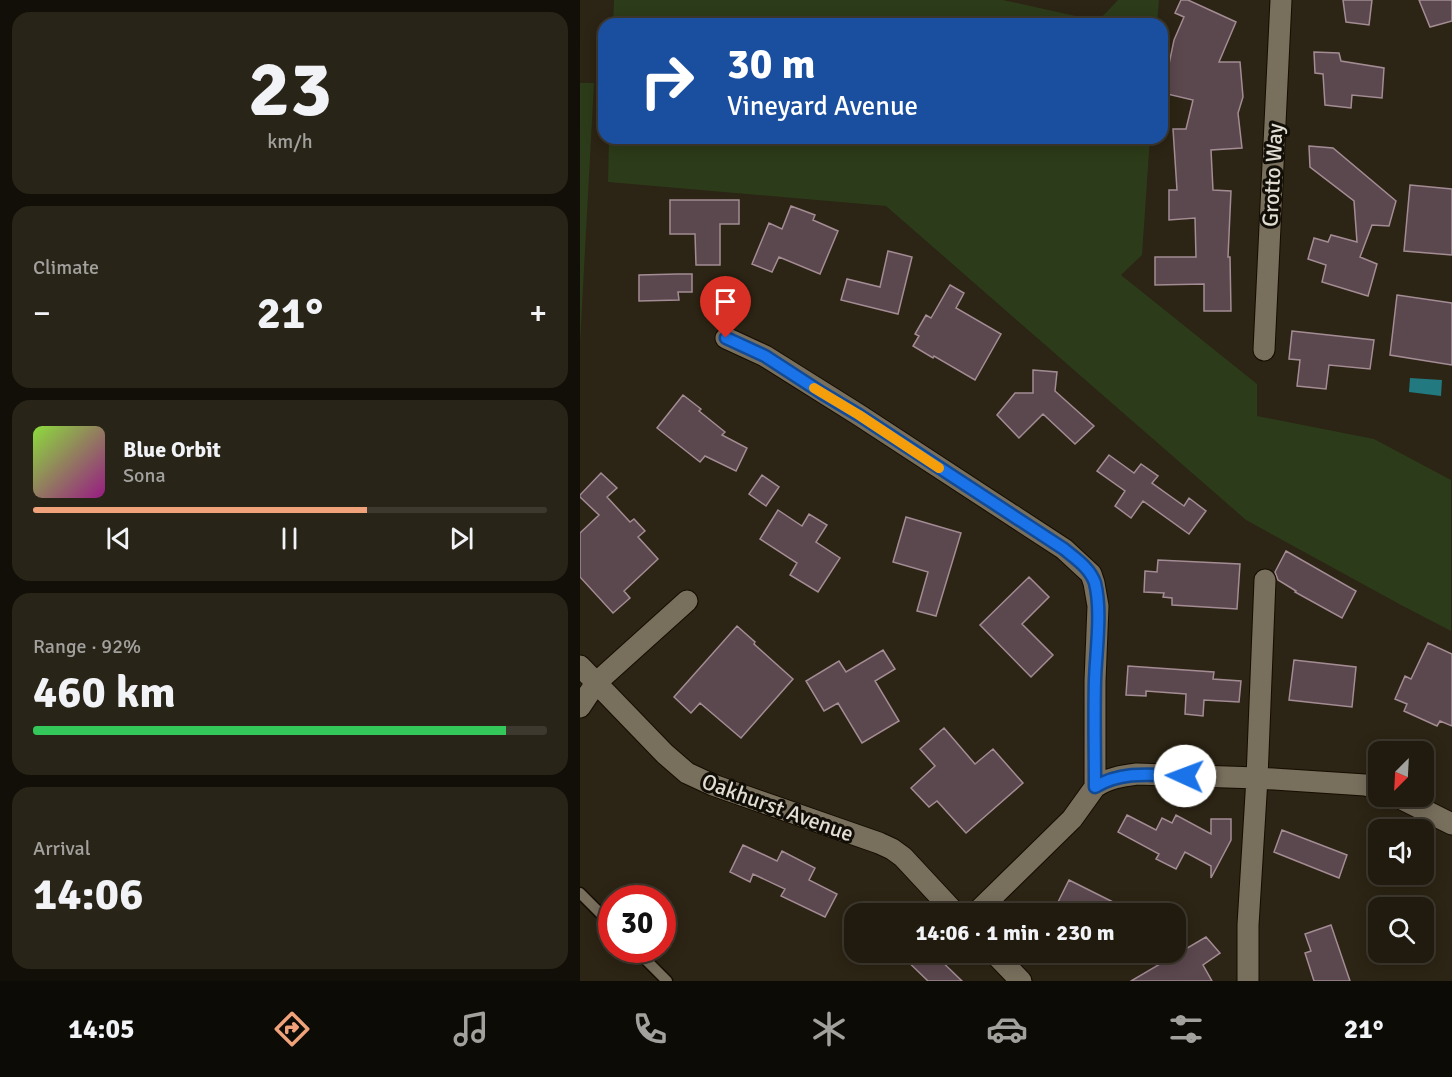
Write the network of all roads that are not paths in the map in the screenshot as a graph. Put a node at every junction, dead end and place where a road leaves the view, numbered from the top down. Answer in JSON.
{"nodes":[{"id":1,"x":1281,"y":0,"type":"edge"},
{"id":2,"x":726,"y":338,"type":"dead end"},
{"id":3,"x":1264,"y":350,"type":"dead end"},
{"id":4,"x":1266,"y":580,"type":"dead end"},
{"id":5,"x":687,"y":601,"type":"dead end"},
{"id":6,"x":580,"y":666,"type":"edge"},
{"id":7,"x":596,"y":683,"type":"junction"},
{"id":8,"x":580,"y":707,"type":"edge"},
{"id":9,"x":1257,"y":778,"type":"junction"},
{"id":10,"x":1368,"y":786,"type":"edge"},
{"id":11,"x":1095,"y":787,"type":"junction"},
{"id":12,"x":1418,"y":807,"type":"edge"},
{"id":13,"x":1452,"y":824,"type":"edge"},
{"id":14,"x":580,"y":893,"type":"edge"},
{"id":15,"x":946,"y":903,"type":"edge"},
{"id":16,"x":986,"y":903,"type":"edge"},
{"id":17,"x":598,"y":911,"type":"edge"},
{"id":18,"x":649,"y":963,"type":"edge"},
{"id":19,"x":1004,"y":963,"type":"edge"},
{"id":20,"x":667,"y":981,"type":"edge"},
{"id":21,"x":1021,"y":981,"type":"edge"},
{"id":22,"x":1248,"y":981,"type":"edge"}],
"edges":[{"from":1,"to":3,"type":"street","name":"Grotto Way"},
{"from":2,"to":11,"type":"street"},
{"from":4,"to":9,"type":"street"},
{"from":5,"to":7,"type":"street"},
{"from":6,"to":7,"type":"street","name":"Oakhurst Avenue"},
{"from":7,"to":8,"type":"street"},
{"from":7,"to":15,"type":"street","name":"Oakhurst Avenue"},
{"from":9,"to":10,"type":"street"},
{"from":9,"to":11,"type":"street"},
{"from":9,"to":22,"type":"street"},
{"from":11,"to":16,"type":"street"},
{"from":12,"to":13,"type":"street"},
{"from":14,"to":17,"type":"lane"},
{"from":18,"to":20,"type":"lane"},
{"from":19,"to":21,"type":"street"}]}
